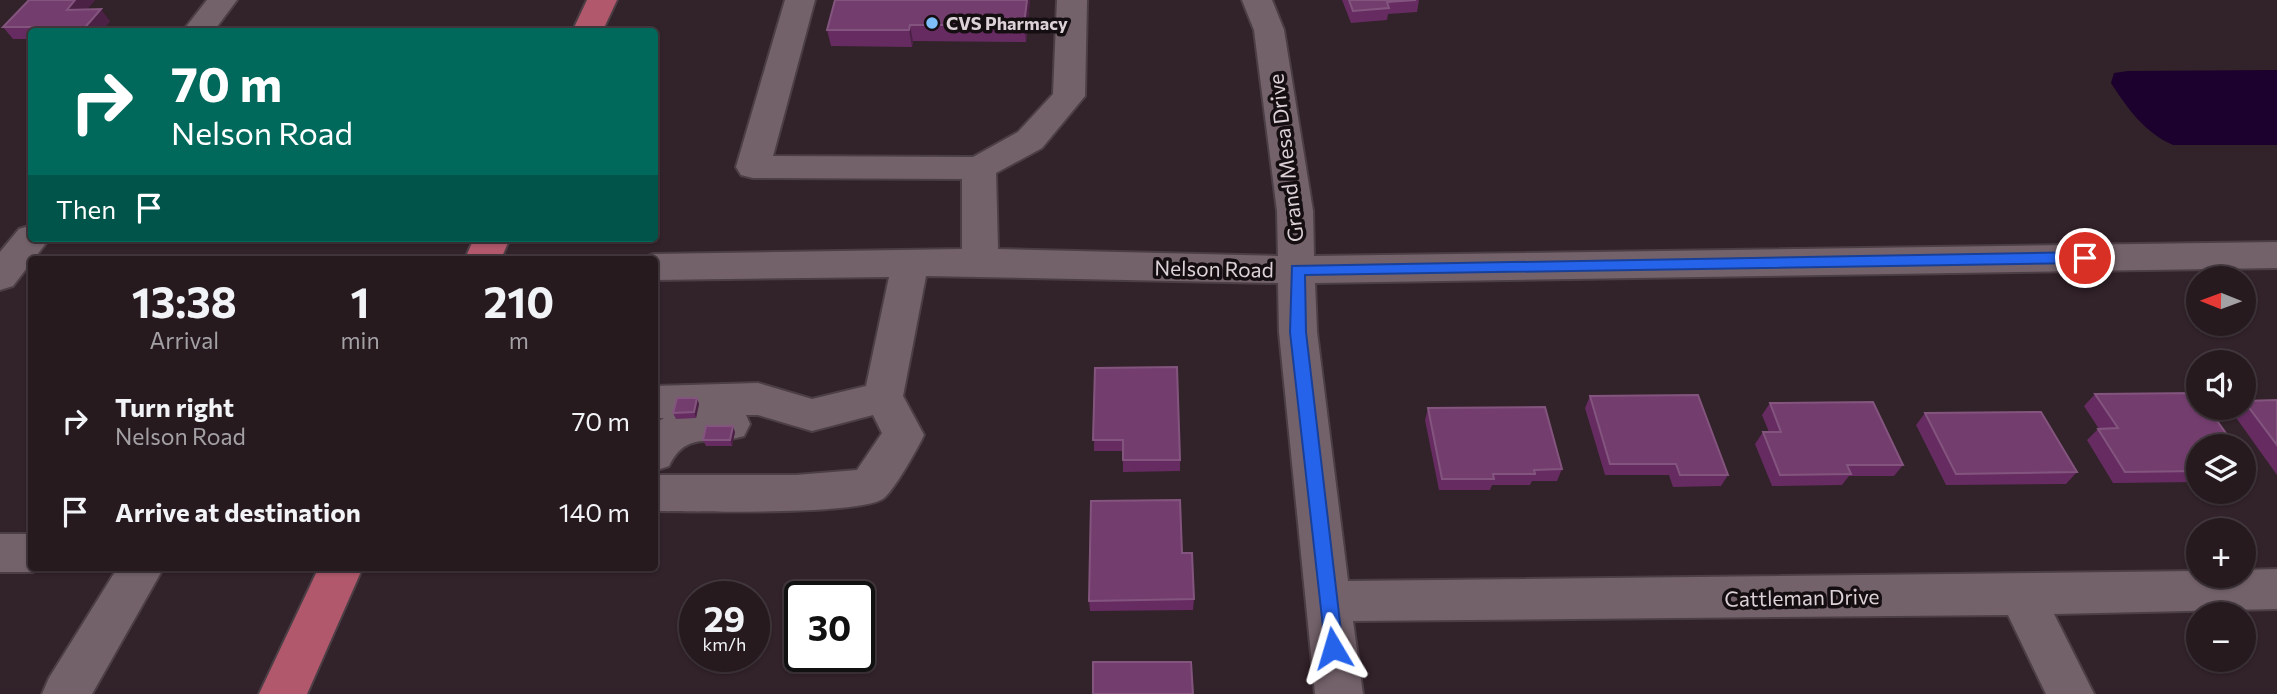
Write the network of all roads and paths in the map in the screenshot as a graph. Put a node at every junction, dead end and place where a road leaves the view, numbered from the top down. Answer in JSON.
{"nodes":[{"id":1,"x":222,"y":0,"type":"edge"},
{"id":2,"x":602,"y":0,"type":"edge"},
{"id":3,"x":800,"y":0,"type":"edge"},
{"id":4,"x":1072,"y":0,"type":"edge"},
{"id":5,"x":1257,"y":0,"type":"edge"},
{"id":6,"x":200,"y":28,"type":"edge"},
{"id":7,"x":589,"y":28,"type":"edge"},
{"id":8,"x":979,"y":168,"type":"junction"},
{"id":9,"x":29,"y":242,"type":"edge"},
{"id":10,"x":2277,"y":255,"type":"edge"},
{"id":11,"x":980,"y":262,"type":"junction"},
{"id":12,"x":910,"y":264,"type":"junction"},
{"id":13,"x":658,"y":267,"type":"edge"},
{"id":14,"x":1297,"y":270,"type":"junction"},
{"id":15,"x":8,"y":276,"type":"edge"},
{"id":16,"x":883,"y":397,"type":"junction"},
{"id":17,"x":658,"y":402,"type":"edge"},
{"id":18,"x":812,"y":415,"type":"junction"},
{"id":19,"x":658,"y":443,"type":"edge"},
{"id":20,"x":658,"y":493,"type":"edge"},
{"id":21,"x":0,"y":553,"type":"edge"},
{"id":22,"x":28,"y":553,"type":"edge"},
{"id":23,"x":140,"y":571,"type":"edge"},
{"id":24,"x":339,"y":571,"type":"edge"},
{"id":25,"x":2277,"y":589,"type":"edge"},
{"id":26,"x":2021,"y":595,"type":"junction"},
{"id":27,"x":1327,"y":601,"type":"junction"},
{"id":28,"x":66,"y":694,"type":"edge"},
{"id":29,"x":283,"y":694,"type":"edge"},
{"id":30,"x":1339,"y":694,"type":"edge"},
{"id":31,"x":2070,"y":694,"type":"edge"}],
"edges":[{"from":1,"to":6,"type":"street"},
{"from":2,"to":7,"type":"main road"},
{"from":3,"to":8,"type":"street"},
{"from":4,"to":8,"type":"street"},
{"from":5,"to":14,"type":"street","name":"Grand Mesa Drive"},
{"from":8,"to":11,"type":"street"},
{"from":9,"to":15,"type":"street"},
{"from":10,"to":14,"type":"street","name":"Nelson Road"},
{"from":11,"to":12,"type":"street","name":"Nelson Road"},
{"from":11,"to":14,"type":"street","name":"Nelson Road"},
{"from":12,"to":13,"type":"street","name":"Nelson Road"},
{"from":12,"to":16,"type":"street"},
{"from":14,"to":27,"type":"street","name":"Grand Mesa Drive"},
{"from":16,"to":18,"type":"street"},
{"from":16,"to":20,"type":"street"},
{"from":17,"to":18,"type":"street"},
{"from":18,"to":19,"type":"street"},
{"from":21,"to":22,"type":"street"},
{"from":23,"to":28,"type":"street"},
{"from":24,"to":29,"type":"main road"},
{"from":25,"to":26,"type":"street","name":"Cattleman Drive"},
{"from":26,"to":27,"type":"street","name":"Cattleman Drive"},
{"from":26,"to":31,"type":"street"},
{"from":27,"to":30,"type":"street","name":"Grand Mesa Drive"}]}
